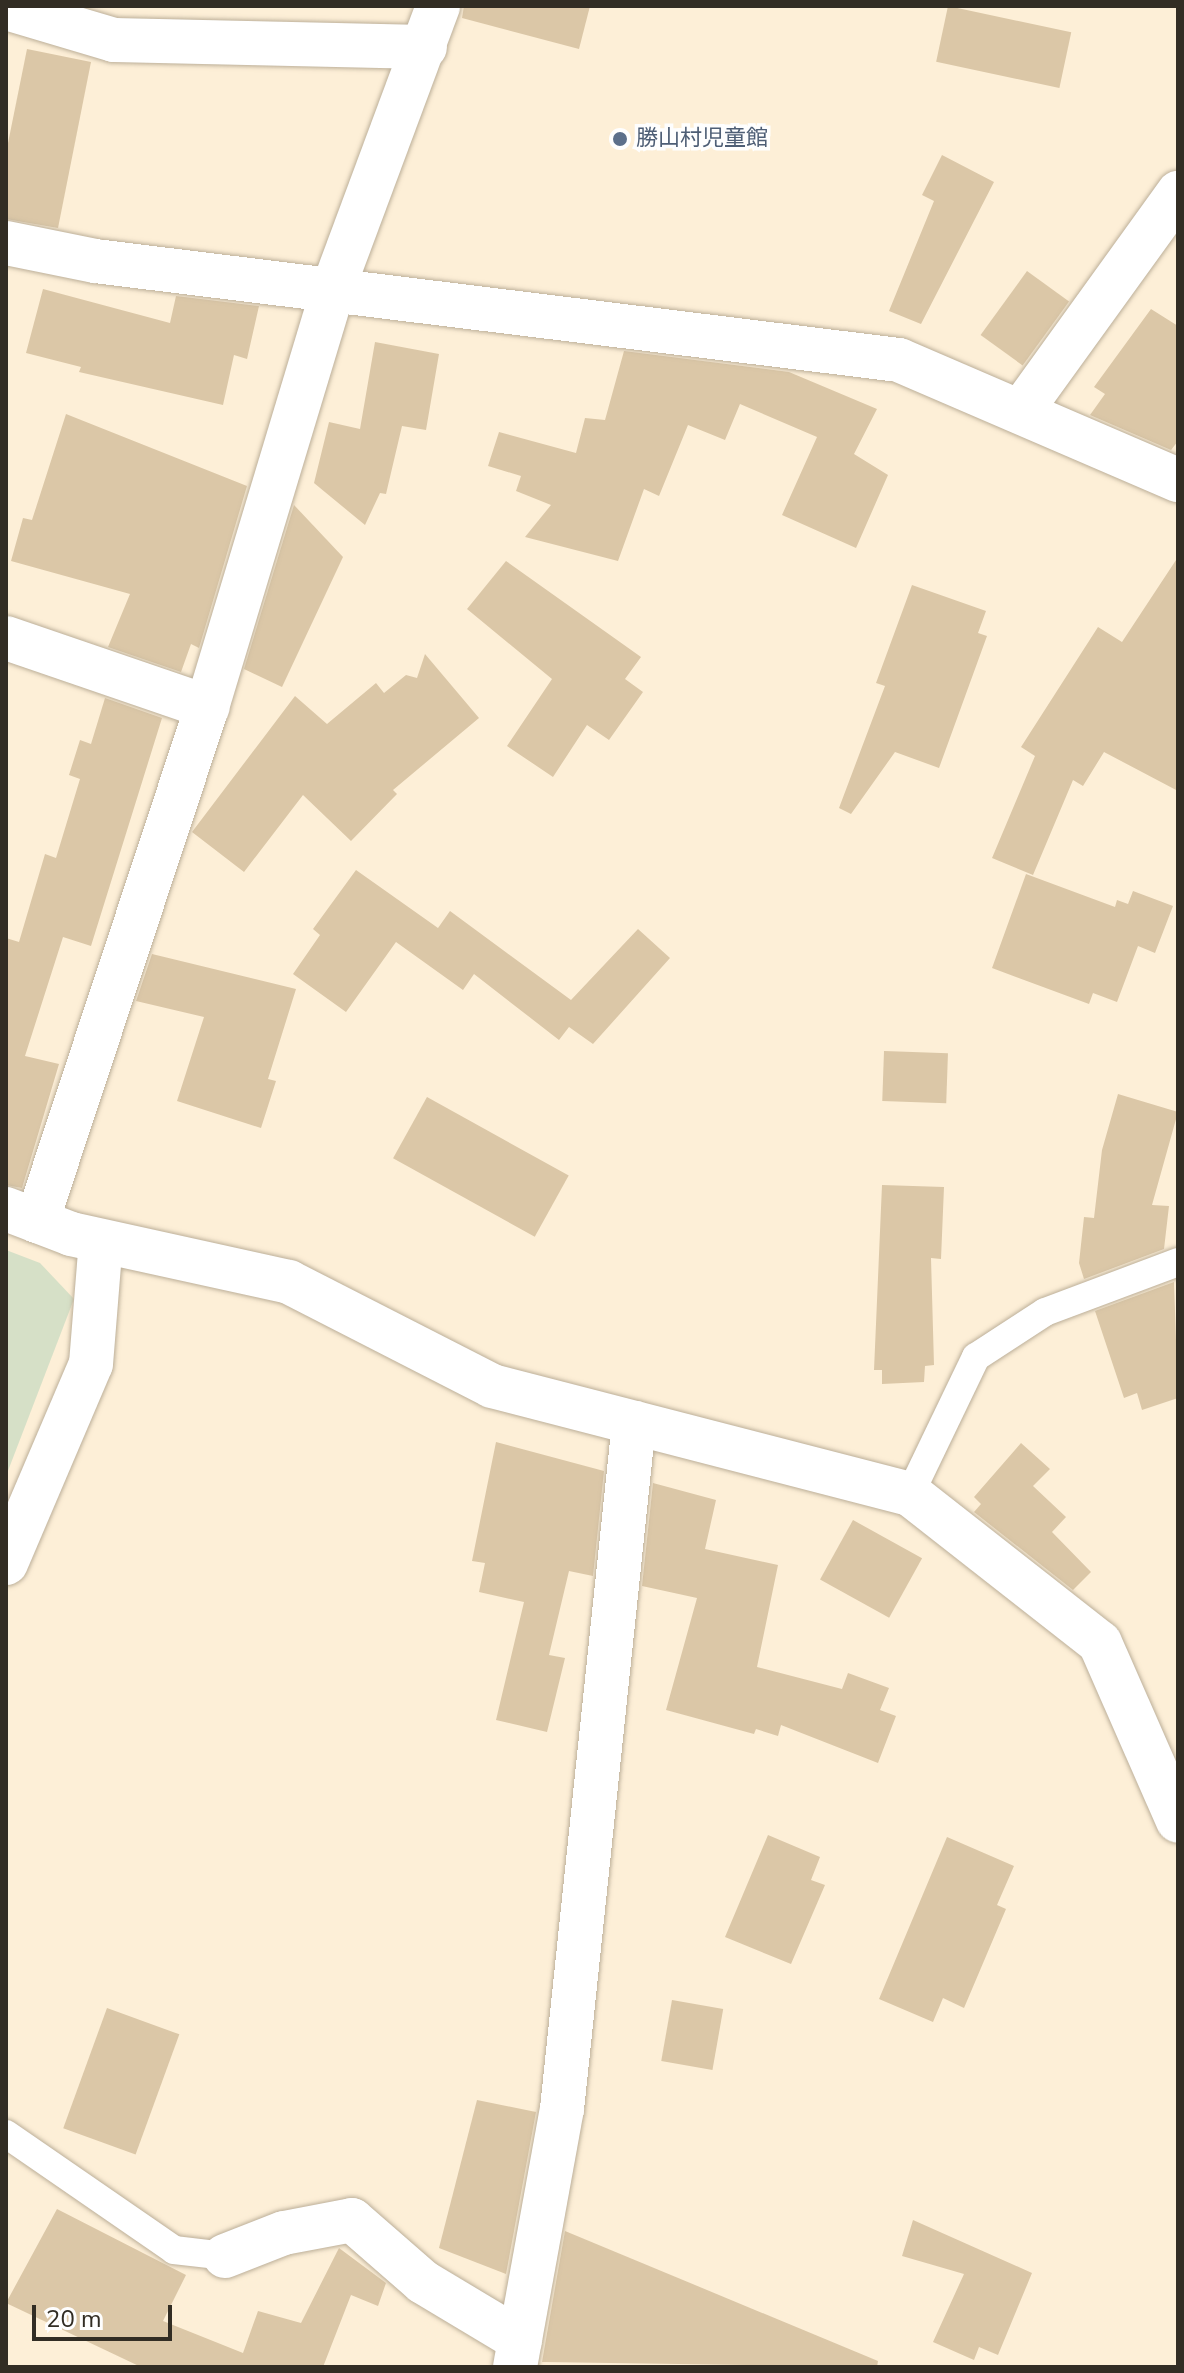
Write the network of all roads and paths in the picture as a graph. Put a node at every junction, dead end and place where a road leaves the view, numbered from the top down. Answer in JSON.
{"nodes":[{"id":1,"x":438,"y":6,"type":"edge"},
{"id":2,"x":6,"y":8,"type":"edge"},
{"id":3,"x":425,"y":47,"type":"junction"},
{"id":4,"x":1178,"y":193,"type":"edge"},
{"id":5,"x":6,"y":243,"type":"edge"},
{"id":6,"x":334,"y":286,"type":"junction"},
{"id":7,"x":1021,"y":411,"type":"junction"},
{"id":8,"x":1178,"y":480,"type":"edge"},
{"id":9,"x":6,"y":638,"type":"edge"},
{"id":10,"x":207,"y":707,"type":"junction"},
{"id":11,"x":22,"y":1215,"type":"edge"},
{"id":12,"x":101,"y":1241,"type":"junction"},
{"id":13,"x":1178,"y":1262,"type":"edge"},
{"id":14,"x":634,"y":1423,"type":"junction"},
{"id":15,"x":910,"y":1494,"type":"junction"},
{"id":16,"x":6,"y":1563,"type":"edge"},
{"id":17,"x":1178,"y":1821,"type":"edge"},
{"id":18,"x":6,"y":2134,"type":"edge"},
{"id":19,"x":225,"y":2256,"type":"joint"},
{"id":20,"x":519,"y":2359,"type":"edge"}],
"edges":[{"from":1,"to":3,"type":"street"},
{"from":2,"to":3,"type":"street"},
{"from":3,"to":6,"type":"street"},
{"from":4,"to":7,"type":"street"},
{"from":5,"to":6,"type":"street"},
{"from":6,"to":7,"type":"street"},
{"from":6,"to":10,"type":"street"},
{"from":7,"to":8,"type":"street"},
{"from":9,"to":10,"type":"street"},
{"from":10,"to":11,"type":"street"},
{"from":11,"to":12,"type":"street"},
{"from":12,"to":14,"type":"street"},
{"from":12,"to":16,"type":"street"},
{"from":13,"to":15,"type":"lane"},
{"from":14,"to":15,"type":"street"},
{"from":14,"to":20,"type":"street"},
{"from":15,"to":17,"type":"street"},
{"from":18,"to":19,"type":"lane"},
{"from":19,"to":20,"type":"street"}]}
